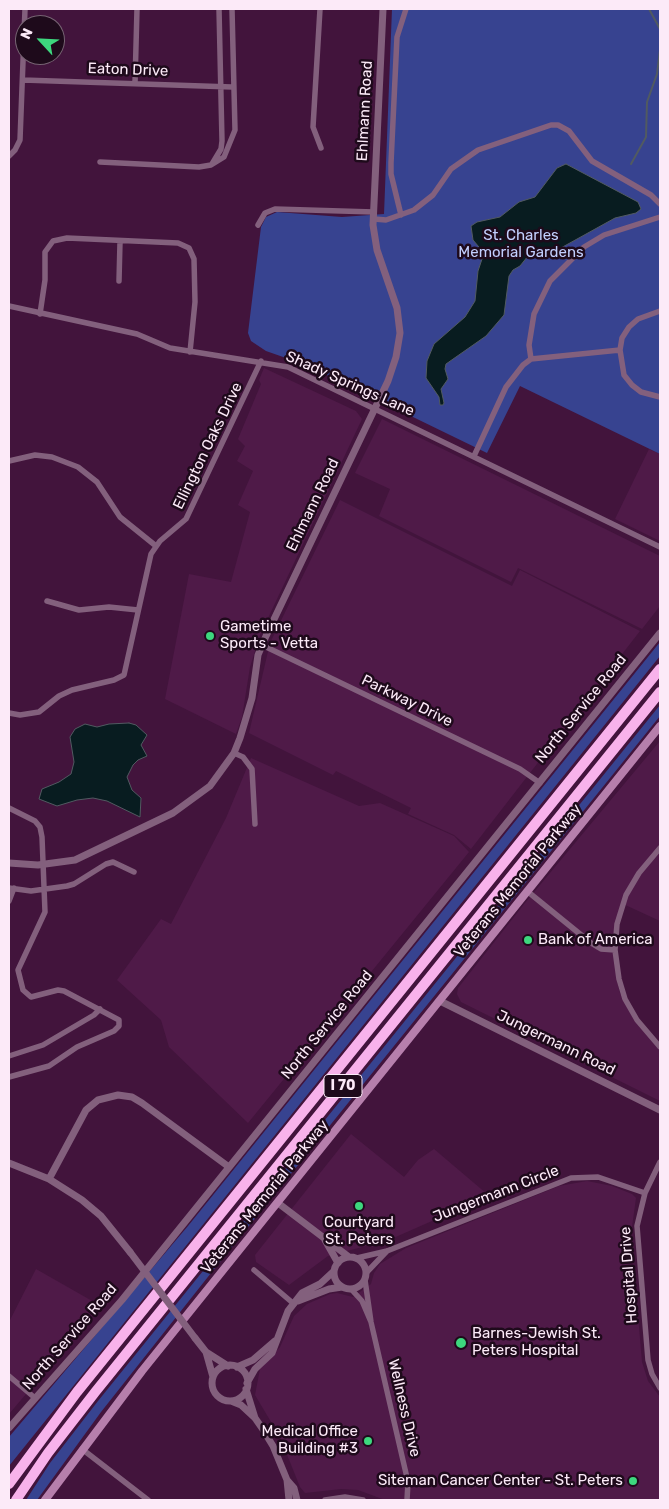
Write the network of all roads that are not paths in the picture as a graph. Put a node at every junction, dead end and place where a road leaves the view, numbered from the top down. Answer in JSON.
{"nodes":[{"id":1,"x":25,"y":9,"type":"edge"},
{"id":2,"x":137,"y":9,"type":"edge"},
{"id":3,"x":219,"y":9,"type":"edge"},
{"id":4,"x":232,"y":9,"type":"edge"},
{"id":5,"x":320,"y":9,"type":"edge"},
{"id":6,"x":383,"y":9,"type":"edge"},
{"id":7,"x":406,"y":9,"type":"edge"},
{"id":8,"x":22,"y":80,"type":"junction"},
{"id":9,"x":135,"y":83,"type":"junction"},
{"id":10,"x":220,"y":87,"type":"junction"},
{"id":11,"x":232,"y":87,"type":"junction"},
{"id":12,"x":321,"y":148,"type":"dead end"},
{"id":13,"x":9,"y":156,"type":"edge"},
{"id":14,"x":100,"y":162,"type":"dead end"},
{"id":15,"x":211,"y":165,"type":"junction"},
{"id":16,"x":660,"y":204,"type":"edge"},
{"id":17,"x":374,"y":215,"type":"junction"},
{"id":18,"x":401,"y":215,"type":"junction"},
{"id":19,"x":660,"y":217,"type":"edge"},
{"id":20,"x":258,"y":225,"type":"dead end"},
{"id":21,"x":120,"y":242,"type":"junction"},
{"id":22,"x":119,"y":280,"type":"dead end"},
{"id":23,"x":9,"y":306,"type":"edge"},
{"id":24,"x":660,"y":311,"type":"edge"},
{"id":25,"x":40,"y":314,"type":"junction"},
{"id":26,"x":620,"y":350,"type":"junction"},
{"id":27,"x":190,"y":352,"type":"junction"},
{"id":28,"x":531,"y":359,"type":"junction"},
{"id":29,"x":261,"y":361,"type":"junction"},
{"id":30,"x":660,"y":397,"type":"edge"},
{"id":31,"x":375,"y":408,"type":"junction"},
{"id":32,"x":474,"y":456,"type":"junction"},
{"id":33,"x":9,"y":461,"type":"edge"},
{"id":34,"x":156,"y":546,"type":"junction"},
{"id":35,"x":660,"y":547,"type":"edge"},
{"id":36,"x":46,"y":601,"type":"dead end"},
{"id":37,"x":138,"y":610,"type":"junction"},
{"id":38,"x":660,"y":633,"type":"edge"},
{"id":39,"x":262,"y":645,"type":"junction"},
{"id":40,"x":660,"y":669,"type":"edge"},
{"id":41,"x":660,"y":692,"type":"edge"},
{"id":42,"x":9,"y":713,"type":"edge"},
{"id":43,"x":659,"y":730,"type":"edge"},
{"id":44,"x":234,"y":753,"type":"junction"},
{"id":45,"x":540,"y":783,"type":"junction"},
{"id":46,"x":9,"y":808,"type":"edge"},
{"id":47,"x":256,"y":824,"type":"dead end"},
{"id":48,"x":660,"y":848,"type":"edge"},
{"id":49,"x":9,"y":863,"type":"edge"},
{"id":50,"x":43,"y":865,"type":"junction"},
{"id":51,"x":134,"y":872,"type":"dead end"},
{"id":52,"x":11,"y":888,"type":"edge"},
{"id":53,"x":43,"y":890,"type":"junction"},
{"id":54,"x":528,"y":890,"type":"junction"},
{"id":55,"x":9,"y":901,"type":"edge"},
{"id":56,"x":615,"y":950,"type":"junction"},
{"id":57,"x":440,"y":1001,"type":"junction"},
{"id":58,"x":100,"y":1009,"type":"junction"},
{"id":59,"x":660,"y":1047,"type":"edge"},
{"id":60,"x":9,"y":1056,"type":"edge"},
{"id":61,"x":9,"y":1077,"type":"edge"},
{"id":62,"x":660,"y":1110,"type":"edge"},
{"id":63,"x":660,"y":1162,"type":"edge"},
{"id":64,"x":9,"y":1163,"type":"edge"},
{"id":65,"x":229,"y":1167,"type":"junction"},
{"id":66,"x":49,"y":1179,"type":"junction"},
{"id":67,"x":645,"y":1193,"type":"junction"},
{"id":68,"x":278,"y":1203,"type":"junction"},
{"id":69,"x":325,"y":1240,"type":"junction"},
{"id":70,"x":387,"y":1251,"type":"junction"},
{"id":71,"x":349,"y":1257,"type":"junction"},
{"id":72,"x":357,"y":1258,"type":"junction"},
{"id":73,"x":338,"y":1263,"type":"junction"},
{"id":74,"x":254,"y":1270,"type":"dead end"},
{"id":75,"x":334,"y":1271,"type":"junction"},
{"id":76,"x":365,"y":1276,"type":"junction"},
{"id":77,"x":342,"y":1287,"type":"junction"},
{"id":78,"x":352,"y":1289,"type":"junction"},
{"id":79,"x":296,"y":1302,"type":"junction"},
{"id":80,"x":371,"y":1322,"type":"junction"},
{"id":81,"x":275,"y":1341,"type":"junction"},
{"id":82,"x":206,"y":1352,"type":"junction"},
{"id":83,"x":228,"y":1366,"type":"junction"},
{"id":84,"x":237,"y":1367,"type":"junction"},
{"id":85,"x":9,"y":1376,"type":"edge"},
{"id":86,"x":213,"y":1377,"type":"junction"},
{"id":87,"x":247,"y":1386,"type":"junction"},
{"id":88,"x":660,"y":1388,"type":"edge"},
{"id":89,"x":35,"y":1398,"type":"junction"},
{"id":90,"x":231,"y":1401,"type":"junction"},
{"id":91,"x":255,"y":1418,"type":"junction"},
{"id":92,"x":9,"y":1428,"type":"edge"},
{"id":93,"x":82,"y":1449,"type":"junction"},
{"id":94,"x":287,"y":1480,"type":"junction"},
{"id":95,"x":9,"y":1484,"type":"edge"},
{"id":96,"x":16,"y":1500,"type":"edge"},
{"id":97,"x":45,"y":1500,"type":"edge"},
{"id":98,"x":148,"y":1500,"type":"edge"},
{"id":99,"x":289,"y":1500,"type":"edge"},
{"id":100,"x":297,"y":1500,"type":"edge"},
{"id":101,"x":325,"y":1500,"type":"edge"},
{"id":102,"x":364,"y":1500,"type":"edge"},
{"id":103,"x":407,"y":1500,"type":"edge"}],
"edges":[{"from":1,"to":8,"type":"street"},
{"from":2,"to":9,"type":"street"},
{"from":3,"to":10,"type":"street"},
{"from":4,"to":11,"type":"street"},
{"from":5,"to":12,"type":"street"},
{"from":6,"to":17,"type":"street","name":"Ehlmann Road"},
{"from":7,"to":18,"type":"street"},
{"from":8,"to":9,"type":"street","name":"Eaton Drive"},
{"from":8,"to":13,"type":"street"},
{"from":9,"to":10,"type":"street","name":"Eaton Drive"},
{"from":10,"to":11,"type":"street","name":"Eaton Drive"},
{"from":10,"to":15,"type":"street"},
{"from":11,"to":15,"type":"street"},
{"from":14,"to":15,"type":"street"},
{"from":16,"to":18,"type":"street"},
{"from":17,"to":18,"type":"street"},
{"from":17,"to":20,"type":"street"},
{"from":17,"to":31,"type":"street","name":"Ehlmann Road"},
{"from":19,"to":28,"type":"street"},
{"from":21,"to":22,"type":"street"},
{"from":21,"to":25,"type":"street"},
{"from":21,"to":27,"type":"street"},
{"from":23,"to":25,"type":"street","name":"Shady Springs Lane"},
{"from":24,"to":26,"type":"street"},
{"from":25,"to":27,"type":"street","name":"Shady Springs Lane"},
{"from":26,"to":28,"type":"street"},
{"from":26,"to":30,"type":"street"},
{"from":27,"to":29,"type":"street","name":"Shady Springs Lane"},
{"from":28,"to":32,"type":"street"},
{"from":29,"to":31,"type":"street","name":"Shady Springs Lane"},
{"from":29,"to":34,"type":"street","name":"Ellington Oaks Drive"},
{"from":31,"to":32,"type":"street","name":"Shady Springs Lane"},
{"from":31,"to":39,"type":"street","name":"Ehlmann Road"},
{"from":32,"to":35,"type":"street","name":"Shady Springs Lane"},
{"from":33,"to":34,"type":"street"},
{"from":34,"to":37,"type":"street","name":"Ellington Oaks Drive"},
{"from":36,"to":37,"type":"street"},
{"from":37,"to":42,"type":"street","name":"Ellington Oaks Drive"},
{"from":38,"to":45,"type":"street","name":"North Service Road"},
{"from":39,"to":44,"type":"street","name":"Ehlmann Road"},
{"from":39,"to":45,"type":"street","name":"Parkway Drive"},
{"from":40,"to":95,"type":"highway","number":"I 70"},
{"from":41,"to":96,"type":"highway","number":"I 70"},
{"from":43,"to":54,"type":"main road","name":"Veterans Memorial Parkway"},
{"from":44,"to":47,"type":"street"},
{"from":44,"to":50,"type":"street","name":"Ehlmann Road"},
{"from":45,"to":65,"type":"street","name":"North Service Road"},
{"from":46,"to":50,"type":"street"},
{"from":48,"to":56,"type":"street"},
{"from":49,"to":50,"type":"street","name":"Ehlmann Road"},
{"from":50,"to":53,"type":"street"},
{"from":51,"to":53,"type":"street"},
{"from":52,"to":53,"type":"street"},
{"from":52,"to":55,"type":"street"},
{"from":53,"to":58,"type":"street"},
{"from":54,"to":56,"type":"street"},
{"from":54,"to":57,"type":"main road","name":"Veterans Memorial Parkway"},
{"from":56,"to":59,"type":"street"},
{"from":57,"to":62,"type":"street","name":"Jungermann Road"},
{"from":57,"to":68,"type":"main road","name":"Veterans Memorial Parkway"},
{"from":58,"to":60,"type":"street"},
{"from":58,"to":61,"type":"street"},
{"from":63,"to":67,"type":"street","name":"Hospital Drive"},
{"from":64,"to":66,"type":"street"},
{"from":65,"to":66,"type":"street"},
{"from":65,"to":89,"type":"street","name":"North Service Road"},
{"from":66,"to":82,"type":"street","bridge":true},
{"from":67,"to":70,"type":"street","name":"Jungermann Circle"},
{"from":67,"to":88,"type":"street","name":"Hospital Drive"},
{"from":68,"to":69,"type":"street"},
{"from":68,"to":93,"type":"main road","name":"Veterans Memorial Parkway"},
{"from":69,"to":71,"type":"street"},
{"from":69,"to":73,"type":"street"},
{"from":70,"to":72,"type":"street","name":"Jungermann Circle"},
{"from":70,"to":76,"type":"street","name":"Jungermann Circle"},
{"from":71,"to":72,"type":"street"},
{"from":71,"to":73,"type":"street"},
{"from":72,"to":76,"type":"street"},
{"from":73,"to":75,"type":"street"},
{"from":74,"to":79,"type":"street"},
{"from":75,"to":77,"type":"street"},
{"from":75,"to":79,"type":"street"},
{"from":76,"to":78,"type":"street"},
{"from":76,"to":80,"type":"street","name":"Wellness Drive"},
{"from":77,"to":78,"type":"street"},
{"from":77,"to":79,"type":"street"},
{"from":78,"to":80,"type":"street","name":"Wellness Drive"},
{"from":79,"to":81,"type":"street"},
{"from":80,"to":103,"type":"street","name":"Wellness Drive"},
{"from":81,"to":84,"type":"street"},
{"from":81,"to":87,"type":"street"},
{"from":82,"to":83,"type":"street"},
{"from":82,"to":86,"type":"street"},
{"from":83,"to":84,"type":"street"},
{"from":83,"to":86,"type":"street"},
{"from":84,"to":87,"type":"street"},
{"from":85,"to":89,"type":"street"},
{"from":86,"to":90,"type":"street"},
{"from":87,"to":90,"type":"street"},
{"from":87,"to":91,"type":"street"},
{"from":89,"to":92,"type":"street","name":"North Service Road"},
{"from":90,"to":91,"type":"street"},
{"from":91,"to":94,"type":"street"},
{"from":93,"to":97,"type":"main road","name":"Veterans Memorial Parkway"},
{"from":93,"to":98,"type":"street"},
{"from":94,"to":99,"type":"street"},
{"from":94,"to":100,"type":"street"},
{"from":101,"to":102,"type":"street"}]}
